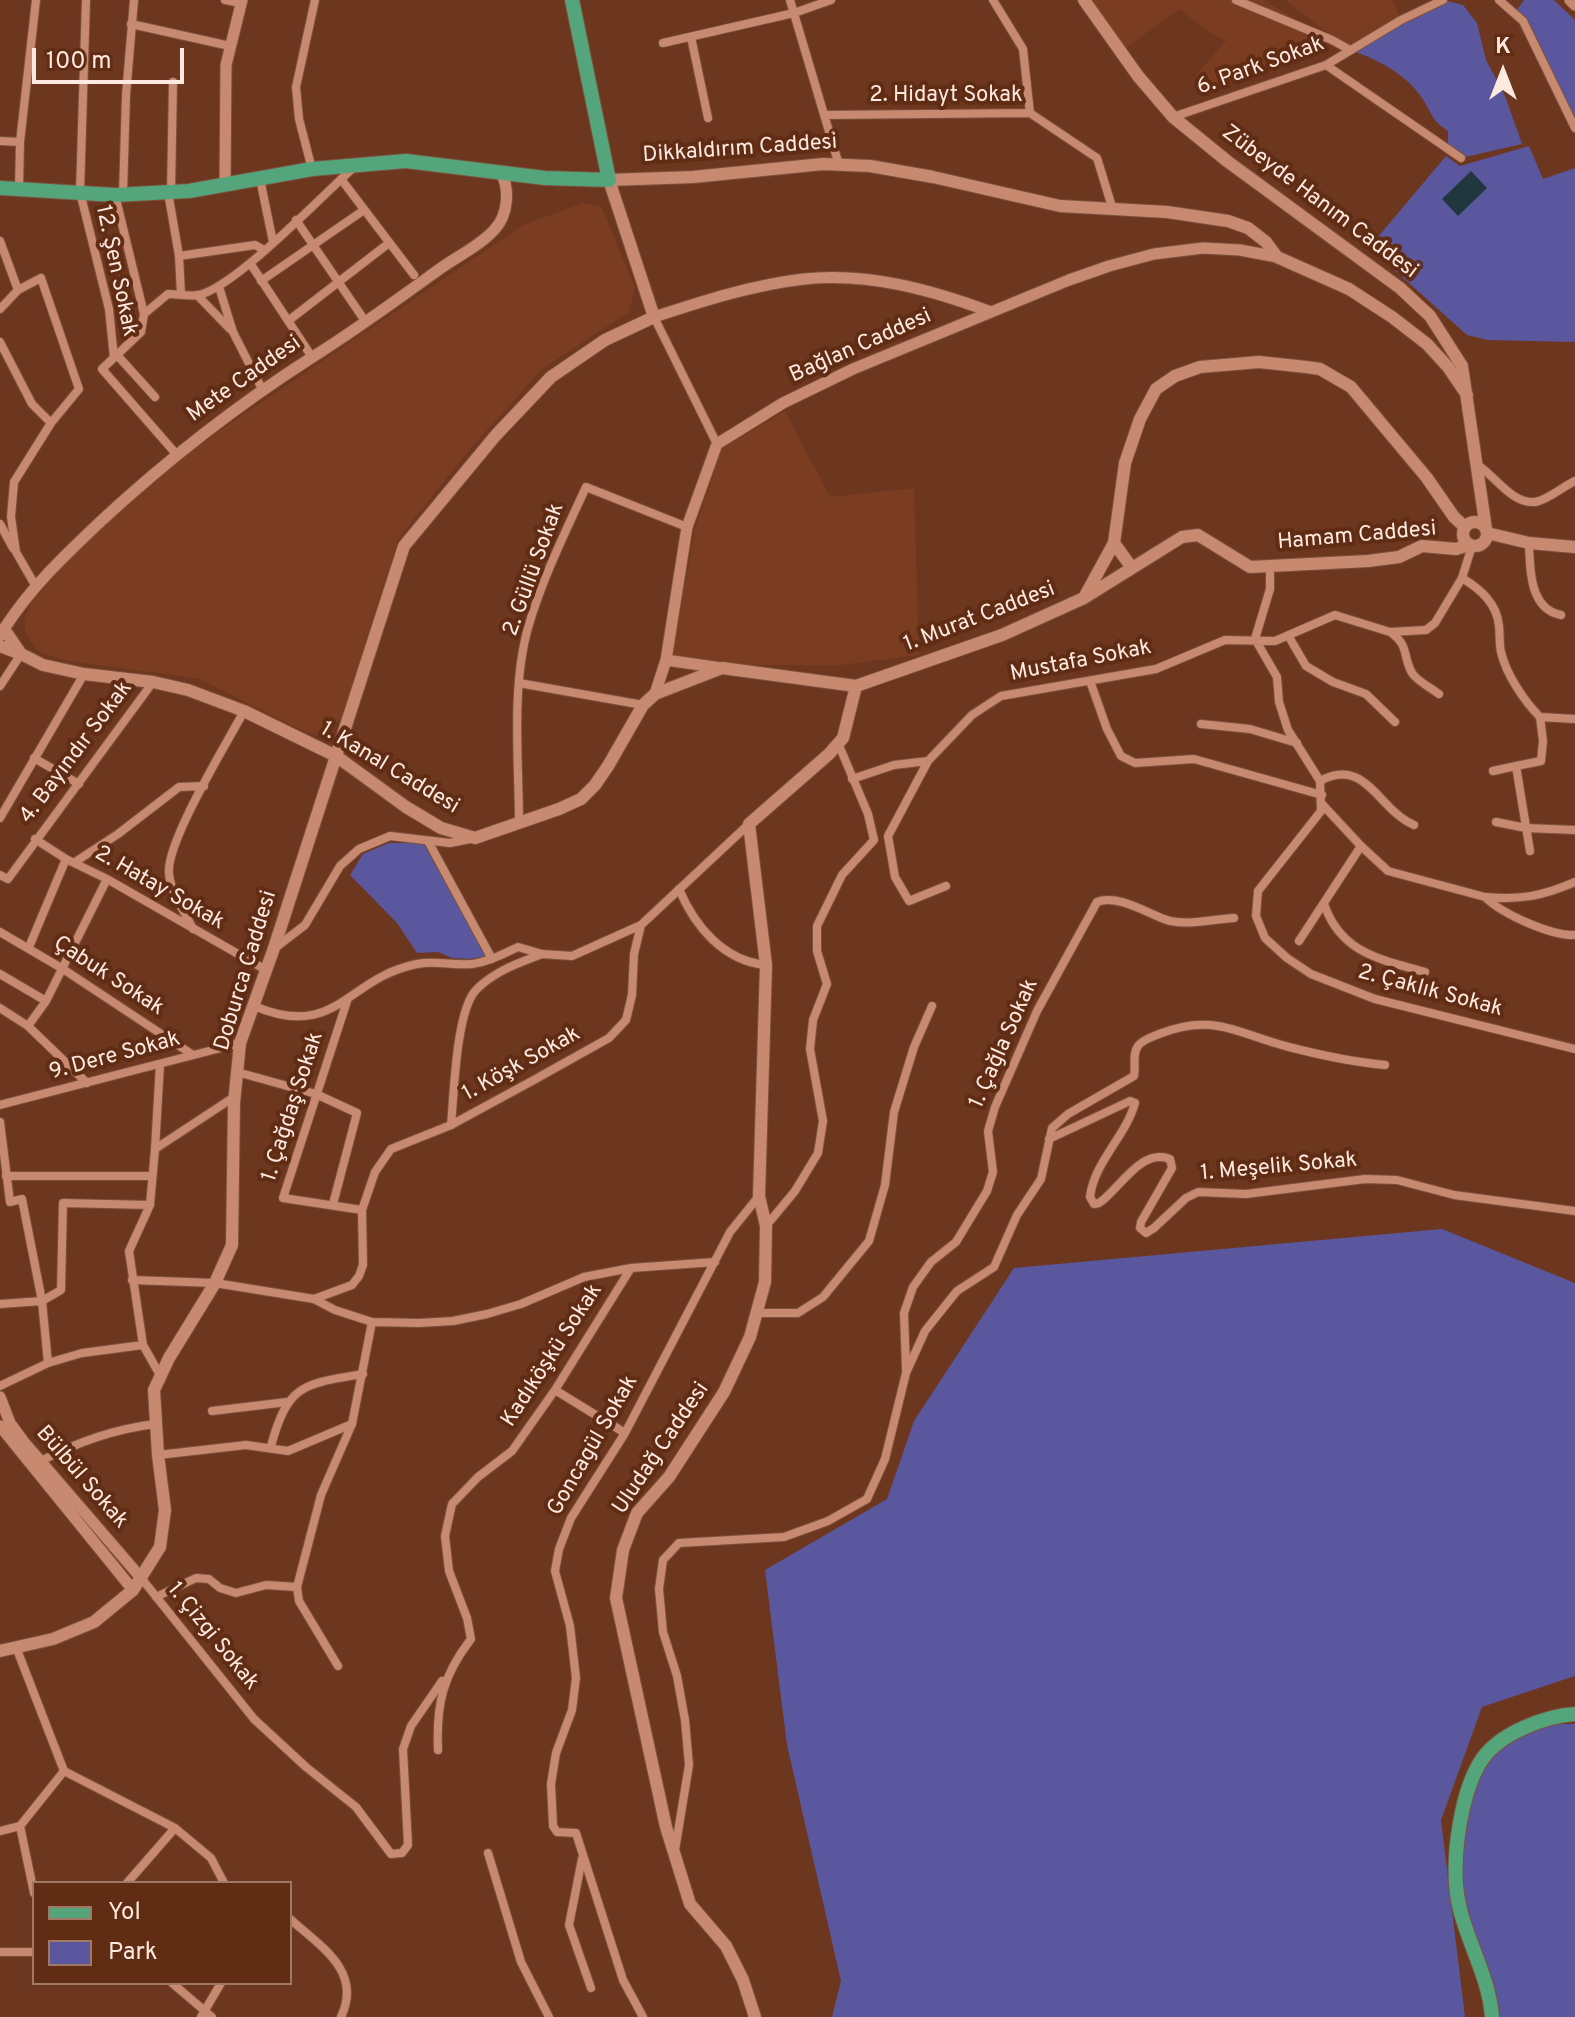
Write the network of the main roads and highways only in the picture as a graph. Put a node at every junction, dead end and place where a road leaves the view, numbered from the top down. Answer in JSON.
{"nodes":[{"id":1,"x":572,"y":0,"type":"edge"},
{"id":2,"x":1084,"y":0,"type":"edge"},
{"id":3,"x":1091,"y":0,"type":"edge"},
{"id":4,"x":1109,"y":33,"type":"junction"},
{"id":5,"x":609,"y":180,"type":"junction"},
{"id":6,"x":0,"y":188,"type":"edge"},
{"id":7,"x":1467,"y":395,"type":"junction"},
{"id":8,"x":1475,"y":464,"type":"junction"},
{"id":9,"x":1469,"y":525,"type":"junction"},
{"id":10,"x":1479,"y":539,"type":"junction"},
{"id":11,"x":1114,"y":543,"type":"junction"},
{"id":12,"x":1575,"y":547,"type":"edge"},
{"id":13,"x":1132,"y":568,"type":"junction"},
{"id":14,"x":1084,"y":598,"type":"junction"},
{"id":15,"x":1,"y":628,"type":"edge"},
{"id":16,"x":0,"y":646,"type":"edge"},
{"id":17,"x":21,"y":654,"type":"junction"},
{"id":18,"x":856,"y":686,"type":"junction"},
{"id":19,"x":336,"y":756,"type":"junction"},
{"id":20,"x":0,"y":1651,"type":"edge"},
{"id":21,"x":1575,"y":1714,"type":"edge"},
{"id":22,"x":755,"y":2017,"type":"edge"},
{"id":23,"x":1492,"y":2017,"type":"edge"}],
"edges":[{"from":1,"to":5,"type":"main road"},
{"from":2,"to":4,"type":"main road","name":"Zübeyde Hanım Caddesi"},
{"from":3,"to":4,"type":"main road"},
{"from":4,"to":7,"type":"main road","name":"Zübeyde Hanım Caddesi"},
{"from":5,"to":6,"type":"main road","name":"Dikkaldırım Caddesi"},
{"from":5,"to":7,"type":"main road","name":"Dikkaldırım Caddesi"},
{"from":5,"to":19,"type":"main road","name":"Doburca Caddesi"},
{"from":7,"to":8,"type":"main road","name":"Zübeyde Hanım Caddesi"},
{"from":8,"to":9,"type":"main road"},
{"from":8,"to":10,"type":"main road"},
{"from":9,"to":10,"type":"main road"},
{"from":9,"to":10,"type":"main road"},
{"from":9,"to":11,"type":"main road","name":"1. Murat Caddesi"},
{"from":10,"to":12,"type":"main road"},
{"from":10,"to":13,"type":"main road","name":"Hamam Caddesi"},
{"from":11,"to":13,"type":"main road"},
{"from":11,"to":14,"type":"main road","name":"1. Murat Caddesi"},
{"from":13,"to":14,"type":"main road","name":"Hamam Caddesi"},
{"from":14,"to":18,"type":"main road","name":"1. Murat Caddesi"},
{"from":15,"to":17,"type":"main road"},
{"from":16,"to":17,"type":"main road","name":"1. Kanal Caddesi"},
{"from":17,"to":19,"type":"main road","name":"1. Kanal Caddesi"},
{"from":18,"to":19,"type":"main road","name":"1. Kanal Caddesi"},
{"from":18,"to":22,"type":"main road","name":"Uludağ Caddesi"},
{"from":19,"to":20,"type":"main road","name":"Doburca Caddesi"},
{"from":21,"to":23,"type":"main road"}]}
